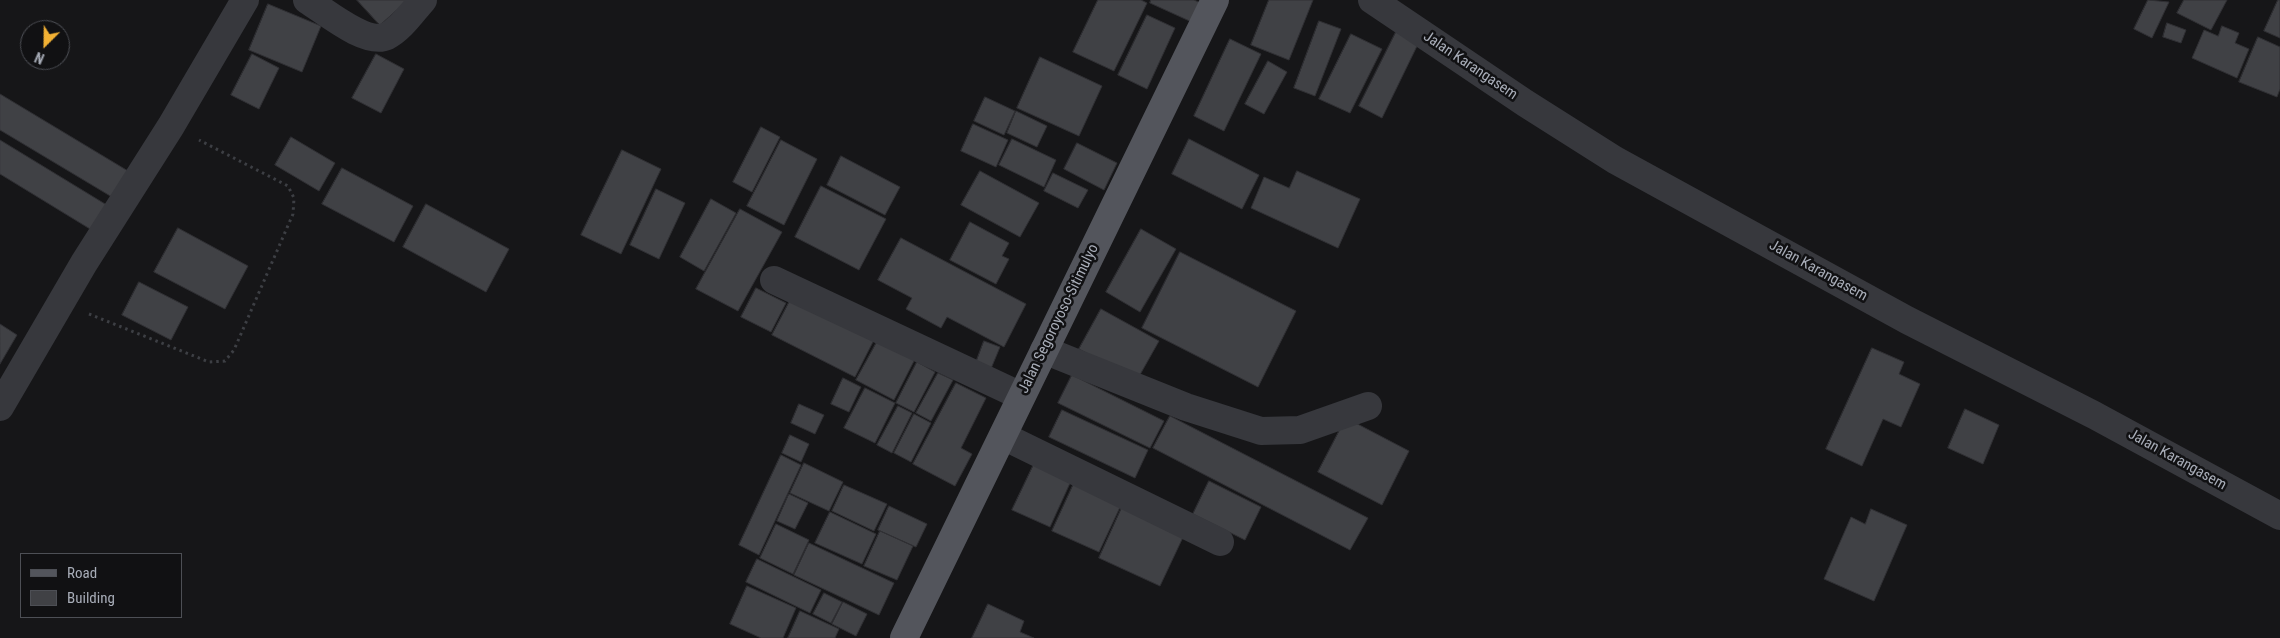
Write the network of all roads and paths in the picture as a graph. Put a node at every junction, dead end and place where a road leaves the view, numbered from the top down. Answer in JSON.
{"nodes":[{"id":1,"x":245,"y":0,"type":"edge"},
{"id":2,"x":307,"y":0,"type":"edge"},
{"id":3,"x":423,"y":0,"type":"edge"},
{"id":4,"x":1215,"y":0,"type":"edge"},
{"id":5,"x":1372,"y":0,"type":"edge"},
{"id":6,"x":171,"y":126,"type":"junction"},
{"id":7,"x":774,"y":280,"type":"dead end"},
{"id":8,"x":62,"y":303,"type":"junction"},
{"id":9,"x":1044,"y":350,"type":"junction"},
{"id":10,"x":1021,"y":396,"type":"junction"},
{"id":11,"x":1368,"y":406,"type":"dead end"},
{"id":12,"x":0,"y":407,"type":"edge"},
{"id":13,"x":1003,"y":436,"type":"junction"},
{"id":14,"x":2280,"y":516,"type":"edge"},
{"id":15,"x":1220,"y":542,"type":"dead end"},
{"id":16,"x":904,"y":638,"type":"edge"}],
"edges":[{"from":1,"to":6,"type":"street"},
{"from":2,"to":3,"type":"street"},
{"from":4,"to":9,"type":"main road","name":"Jalan Segoroyoso-Sitimulyo"},
{"from":5,"to":14,"type":"street","name":"Jalan Karangasem"},
{"from":6,"to":8,"type":"street"},
{"from":6,"to":8,"type":"path"},
{"from":7,"to":10,"type":"street"},
{"from":8,"to":12,"type":"street"},
{"from":9,"to":10,"type":"main road","name":"Jalan Segoroyoso-Sitimulyo"},
{"from":9,"to":11,"type":"street"},
{"from":10,"to":13,"type":"main road","name":"Jalan Segoroyoso-Sitimulyo"},
{"from":13,"to":15,"type":"street"},
{"from":13,"to":16,"type":"main road","name":"Jalan Segoroyoso-Sitimulyo"}]}
